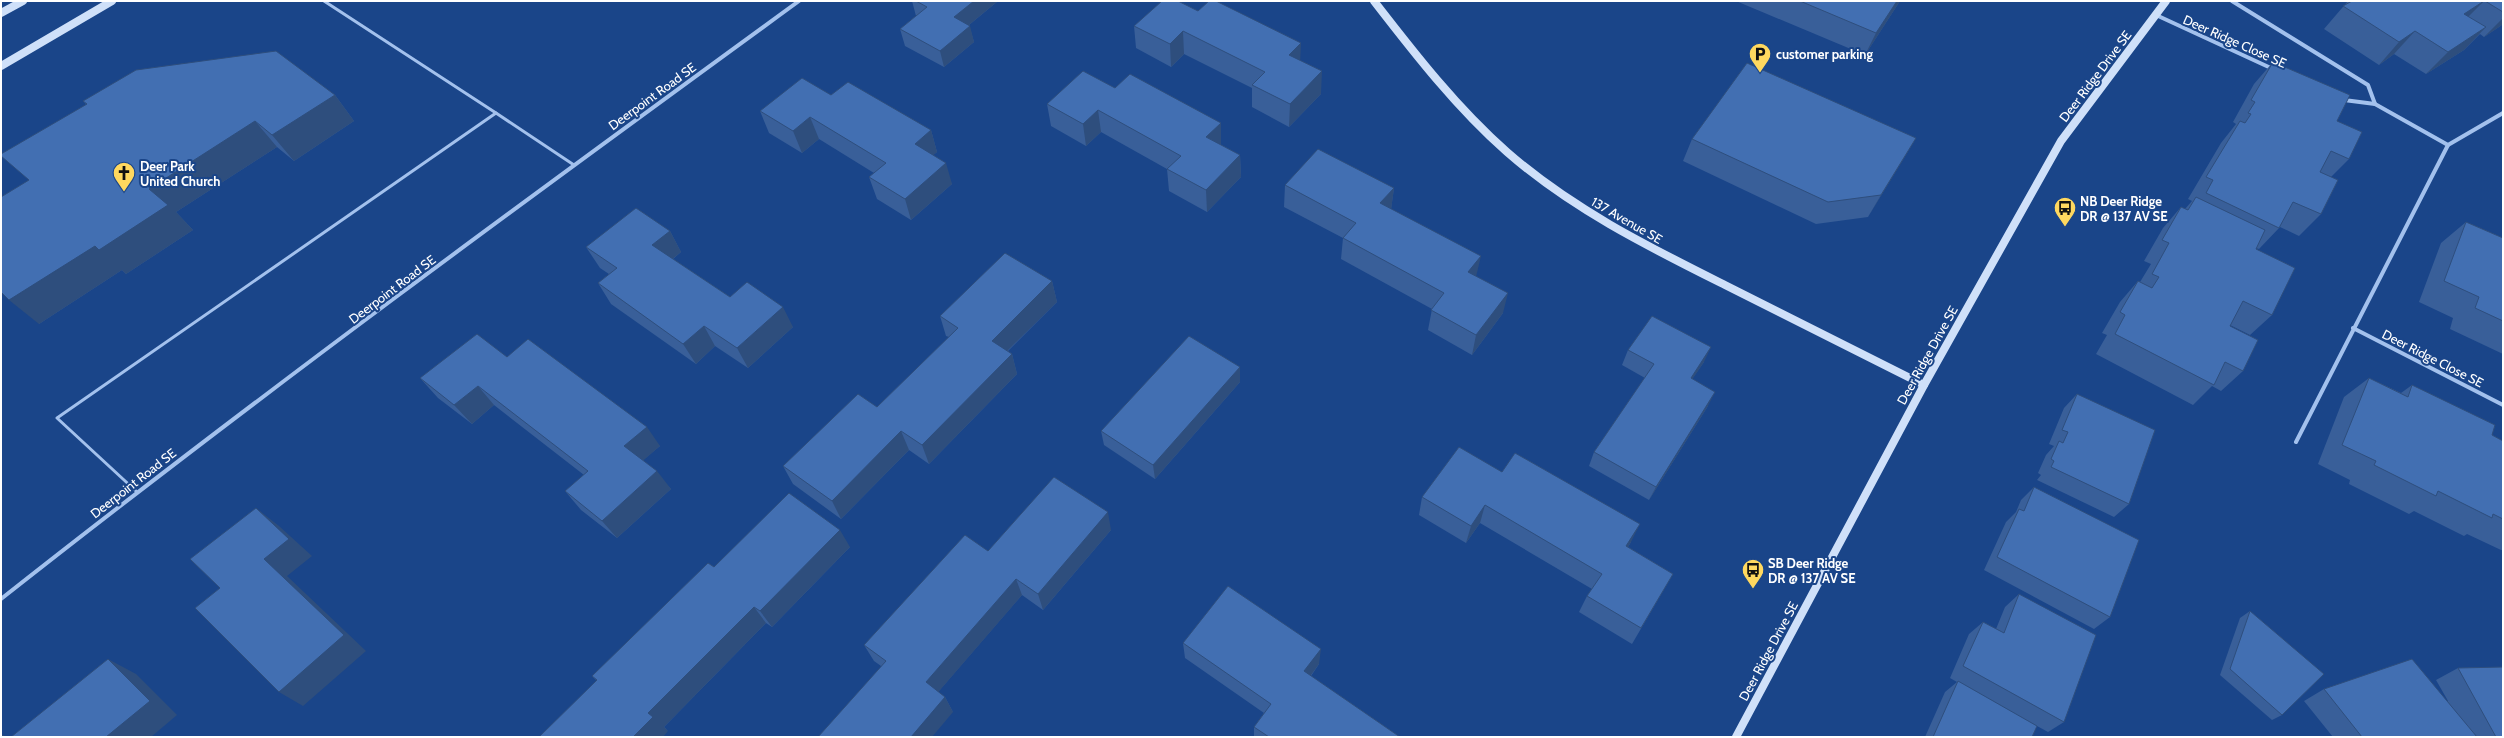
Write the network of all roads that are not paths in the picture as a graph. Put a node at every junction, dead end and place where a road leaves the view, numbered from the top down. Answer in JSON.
{"nodes":[{"id":1,"x":23,"y":1,"type":"edge"},
{"id":2,"x":112,"y":1,"type":"edge"},
{"id":3,"x":324,"y":1,"type":"edge"},
{"id":4,"x":800,"y":1,"type":"edge"},
{"id":5,"x":1374,"y":1,"type":"edge"},
{"id":6,"x":2166,"y":1,"type":"edge"},
{"id":7,"x":2232,"y":1,"type":"edge"},
{"id":8,"x":1,"y":14,"type":"edge"},
{"id":9,"x":2156,"y":15,"type":"junction"},
{"id":10,"x":1,"y":66,"type":"edge"},
{"id":11,"x":2276,"y":70,"type":"edge"},
{"id":12,"x":2342,"y":99,"type":"edge"},
{"id":13,"x":2375,"y":104,"type":"junction"},
{"id":14,"x":496,"y":113,"type":"junction"},
{"id":15,"x":2503,"y":113,"type":"edge"},
{"id":16,"x":2448,"y":145,"type":"junction"},
{"id":17,"x":574,"y":165,"type":"junction"},
{"id":18,"x":2353,"y":328,"type":"junction"},
{"id":19,"x":1924,"y":385,"type":"junction"},
{"id":20,"x":2503,"y":405,"type":"edge"},
{"id":21,"x":2296,"y":442,"type":"dead end"},
{"id":22,"x":137,"y":492,"type":"junction"},
{"id":23,"x":1,"y":599,"type":"edge"},
{"id":24,"x":1736,"y":737,"type":"edge"}],
"edges":[{"from":1,"to":8,"type":"street"},
{"from":2,"to":10,"type":"street"},
{"from":3,"to":14,"type":"lane"},
{"from":4,"to":17,"type":"street","name":"Deerpoint Road SE"},
{"from":5,"to":19,"type":"street","name":"137 Avenue SE"},
{"from":6,"to":9,"type":"street","name":"Deer Ridge Drive SE"},
{"from":7,"to":13,"type":"street","name":"Deer Ridge Close SE"},
{"from":9,"to":11,"type":"street","name":"Deer Ridge Close SE"},
{"from":9,"to":19,"type":"street","name":"Deer Ridge Drive SE"},
{"from":12,"to":13,"type":"street"},
{"from":13,"to":16,"type":"street"},
{"from":14,"to":17,"type":"lane"},
{"from":14,"to":22,"type":"lane"},
{"from":15,"to":16,"type":"street"},
{"from":16,"to":18,"type":"street"},
{"from":17,"to":22,"type":"street","name":"Deerpoint Road SE"},
{"from":18,"to":20,"type":"street","name":"Deer Ridge Close SE"},
{"from":18,"to":21,"type":"street"},
{"from":19,"to":24,"type":"street","name":"Deer Ridge Drive SE"},
{"from":22,"to":23,"type":"street","name":"Deerpoint Road SE"}]}
